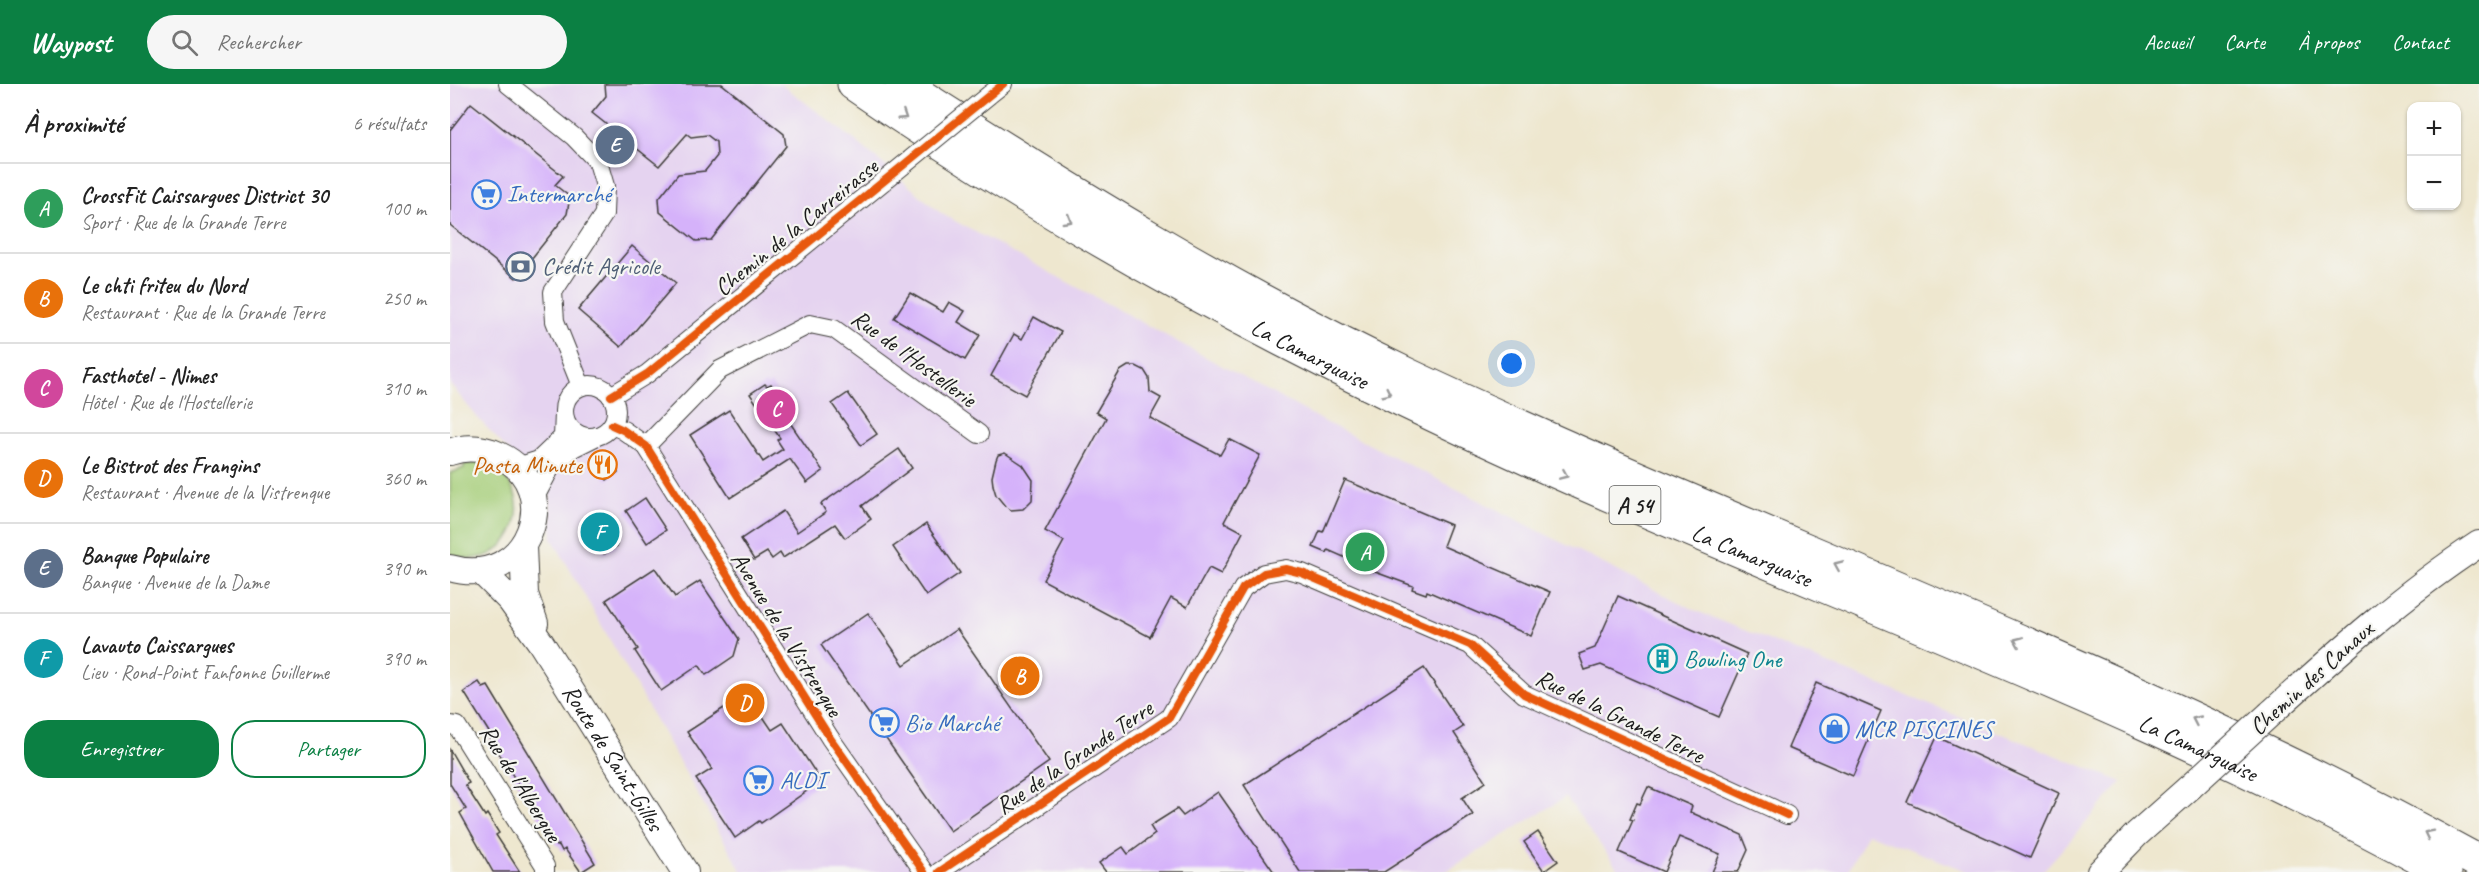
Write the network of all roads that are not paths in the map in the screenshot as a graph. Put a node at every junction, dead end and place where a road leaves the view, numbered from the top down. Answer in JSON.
{"nodes":[{"id":1,"x":508,"y":84,"type":"edge"},
{"id":2,"x":854,"y":84,"type":"edge"},
{"id":3,"x":902,"y":84,"type":"edge"},
{"id":4,"x":996,"y":89,"type":"edge"},
{"id":5,"x":581,"y":386,"type":"junction"},
{"id":6,"x":611,"y":396,"type":"junction"},
{"id":7,"x":564,"y":411,"type":"junction"},
{"id":8,"x":605,"y":430,"type":"junction"},
{"id":9,"x":978,"y":434,"type":"dead end"},
{"id":10,"x":646,"y":446,"type":"junction"},
{"id":11,"x":451,"y":451,"type":"edge"},
{"id":12,"x":517,"y":467,"type":"junction"},
{"id":13,"x":533,"y":501,"type":"junction"},
{"id":14,"x":2479,"y":544,"type":"edge"},
{"id":15,"x":523,"y":546,"type":"junction"},
{"id":16,"x":450,"y":568,"type":"edge"},
{"id":17,"x":482,"y":572,"type":"junction"},
{"id":18,"x":542,"y":643,"type":"junction"},
{"id":19,"x":450,"y":725,"type":"edge"},
{"id":20,"x":1787,"y":815,"type":"dead end"},
{"id":21,"x":2479,"y":862,"type":"edge"},
{"id":22,"x":545,"y":872,"type":"edge"},
{"id":23,"x":685,"y":872,"type":"edge"},
{"id":24,"x":924,"y":872,"type":"edge"},
{"id":25,"x":939,"y":872,"type":"edge"},
{"id":26,"x":2100,"y":872,"type":"edge"},
{"id":27,"x":2445,"y":872,"type":"edge"}],
"edges":[{"from":1,"to":5,"type":"street"},
{"from":2,"to":27,"type":"highway","name":"La Camarguaise","number":"A 54","one_way":true},
{"from":21,"to":3,"type":"highway","name":"La Camarguaise","number":"A 54","one_way":true},
{"from":4,"to":6,"type":"street","name":"Chemin de la Carreirasse","bridge":true},
{"from":5,"to":6,"type":"street"},
{"from":5,"to":7,"type":"street"},
{"from":6,"to":8,"type":"street"},
{"from":7,"to":8,"type":"street"},
{"from":7,"to":12,"type":"street"},
{"from":8,"to":10,"type":"street","name":"Avenue de la Vistrenque"},
{"from":8,"to":13,"type":"street"},
{"from":9,"to":10,"type":"street","name":"Rue de l'Hostellerie"},
{"from":10,"to":24,"type":"street","name":"Avenue de la Vistrenque"},
{"from":11,"to":12,"type":"main road"},
{"from":12,"to":13,"type":"main road"},
{"from":13,"to":15,"type":"main road"},
{"from":14,"to":26,"type":"main road","name":"Chemin des Canaux","bridge":true},
{"from":15,"to":17,"type":"main road"},
{"from":15,"to":18,"type":"main road","name":"Route de Saint-Gilles"},
{"from":16,"to":17,"type":"main road"},
{"from":17,"to":18,"type":"main road","name":"Route de Saint-Gilles"},
{"from":18,"to":23,"type":"main road","name":"Route de Saint-Gilles"},
{"from":19,"to":22,"type":"street","name":"Rue de l'Albergue"},
{"from":20,"to":25,"type":"street","name":"Rue de la Grande Terre"}]}
